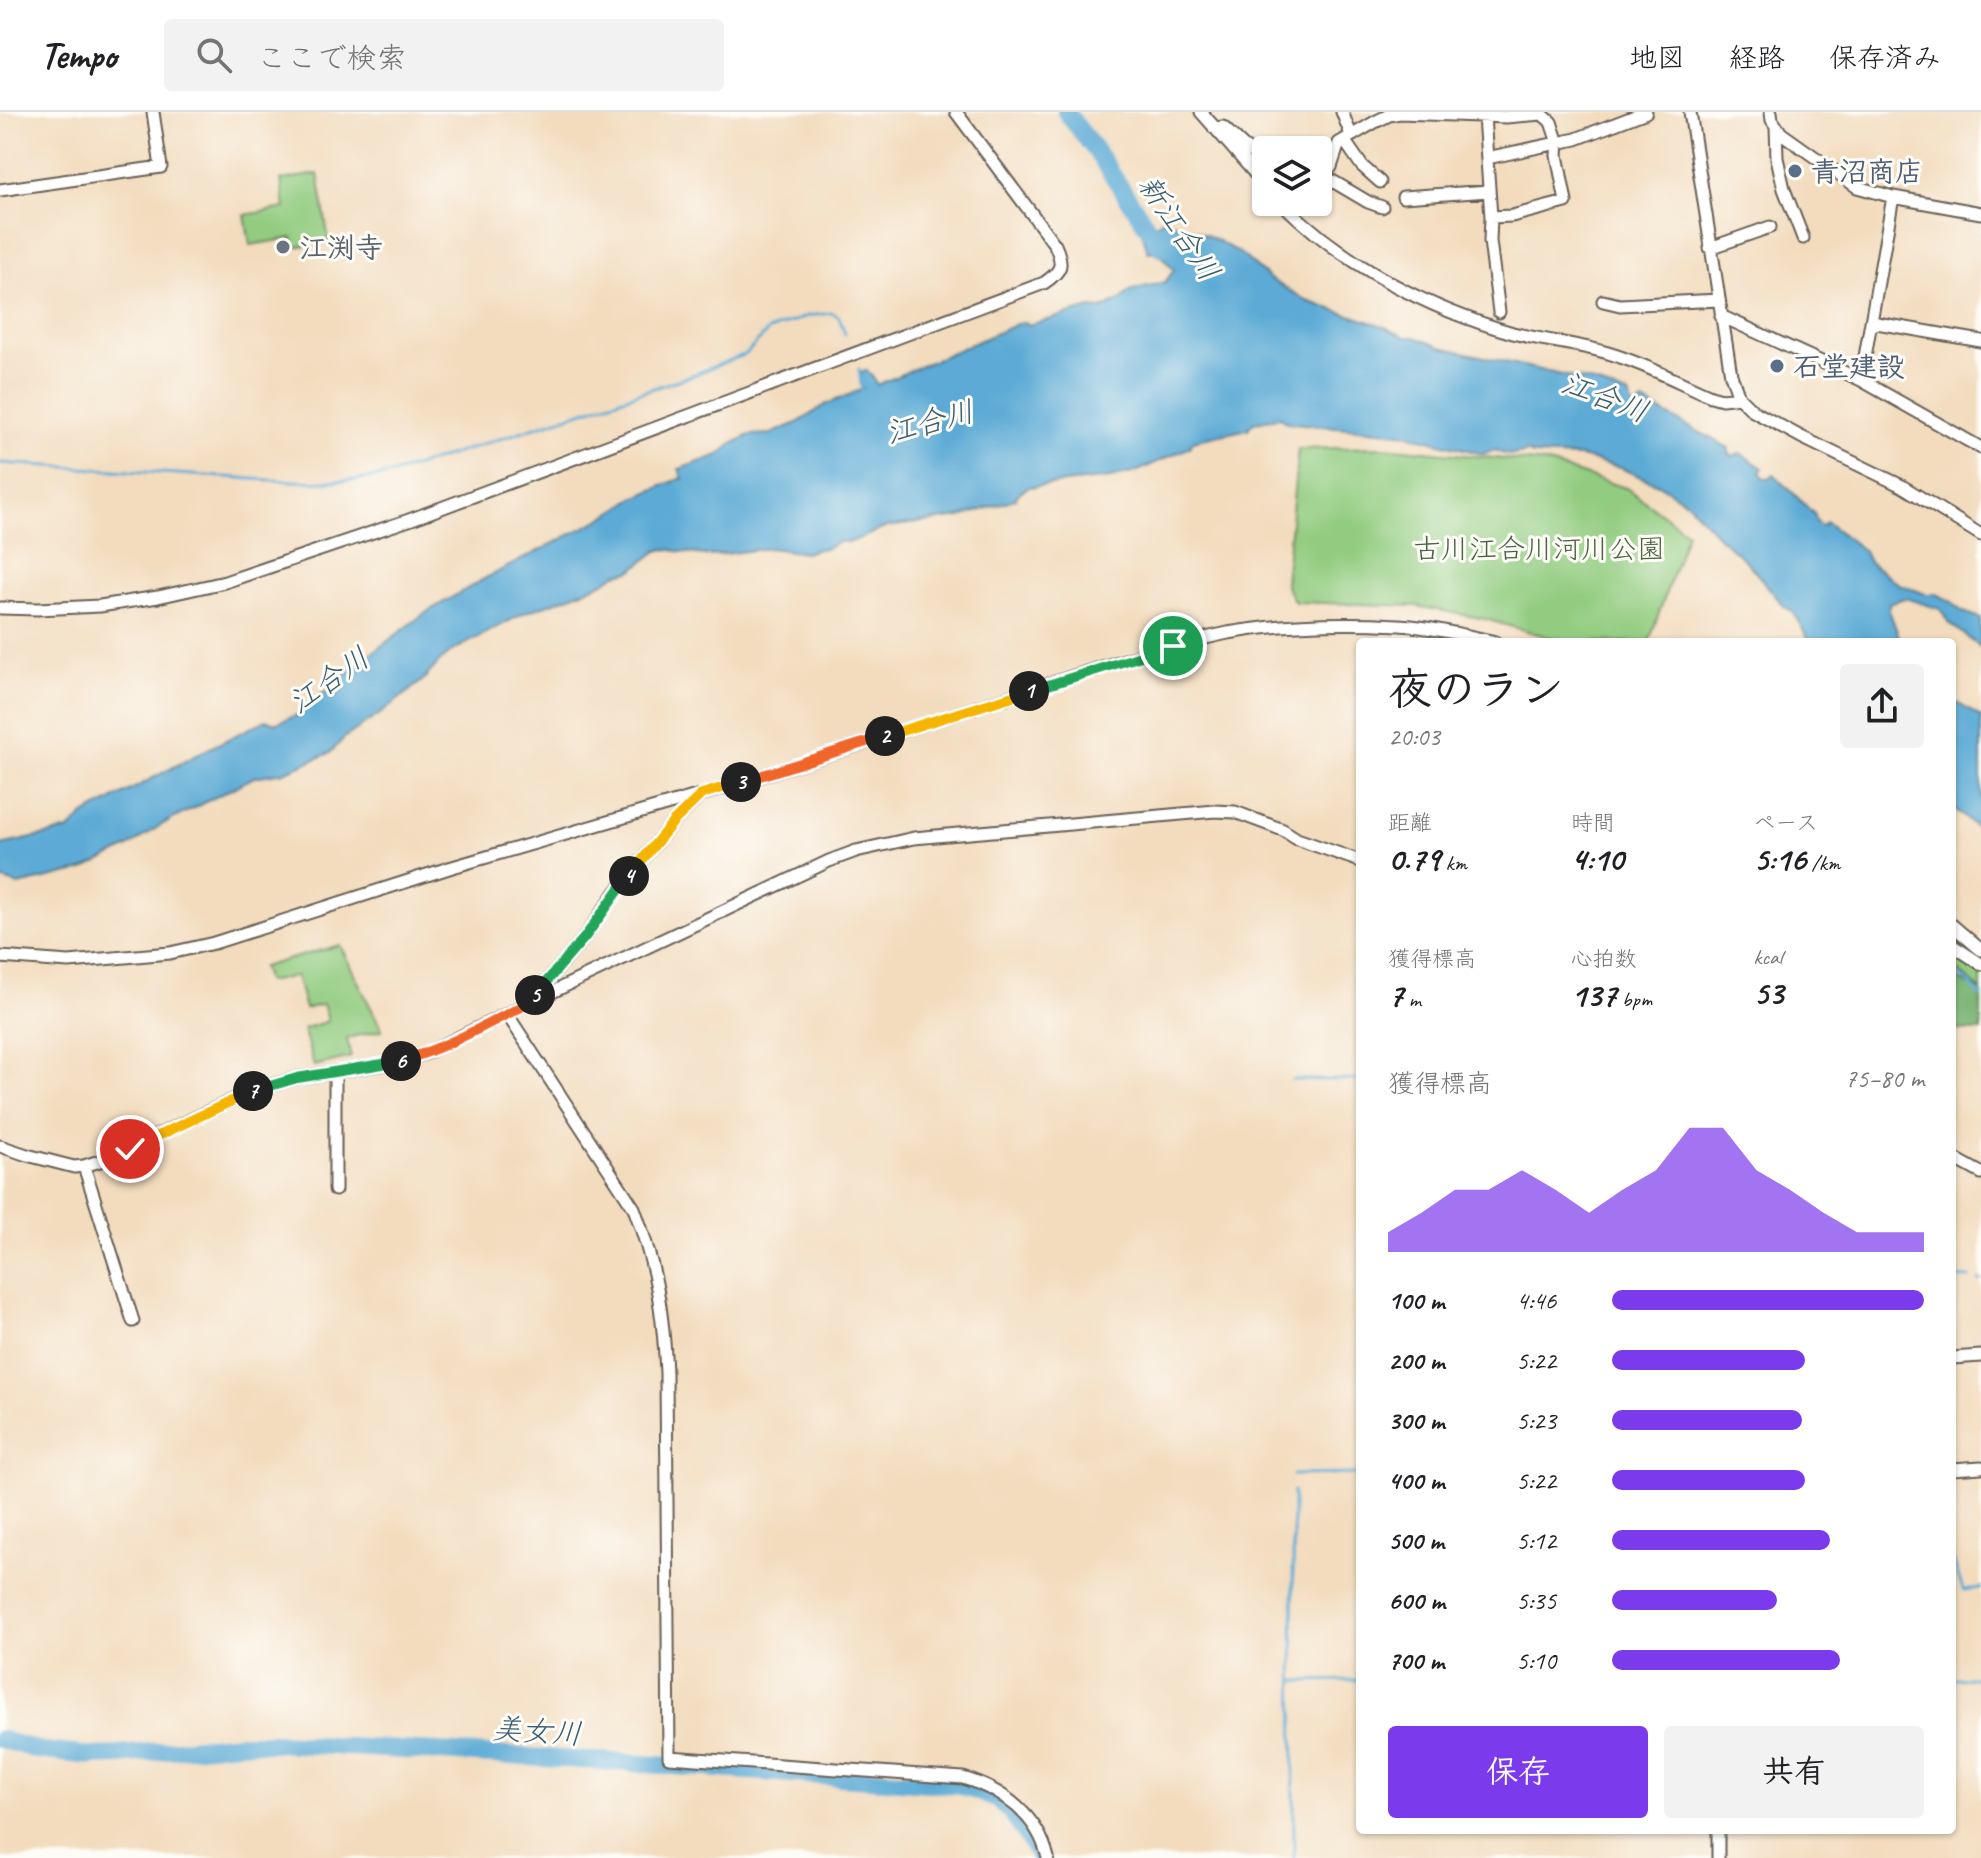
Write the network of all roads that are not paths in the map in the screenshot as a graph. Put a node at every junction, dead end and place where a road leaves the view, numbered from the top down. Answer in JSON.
{"nodes":[{"id":1,"x":153,"y":112,"type":"edge"},
{"id":2,"x":956,"y":112,"type":"edge"},
{"id":3,"x":1201,"y":112,"type":"edge"},
{"id":4,"x":1342,"y":112,"type":"edge"},
{"id":5,"x":1646,"y":112,"type":"edge"},
{"id":6,"x":1690,"y":112,"type":"edge"},
{"id":7,"x":1771,"y":112,"type":"edge"},
{"id":8,"x":1506,"y":115,"type":"edge"},
{"id":9,"x":1484,"y":116,"type":"junction"},
{"id":10,"x":1776,"y":126,"type":"junction"},
{"id":11,"x":1214,"y":128,"type":"junction"},
{"id":12,"x":1347,"y":138,"type":"junction"},
{"id":13,"x":1558,"y":143,"type":"junction"},
{"id":14,"x":1252,"y":153,"type":"edge"},
{"id":15,"x":1487,"y":158,"type":"junction"},
{"id":16,"x":1332,"y":162,"type":"edge"},
{"id":17,"x":1252,"y":170,"type":"edge"},
{"id":18,"x":1332,"y":181,"type":"edge"},
{"id":19,"x":1380,"y":182,"type":"dead end"},
{"id":20,"x":0,"y":190,"type":"edge"},
{"id":21,"x":1489,"y":191,"type":"junction"},
{"id":22,"x":1403,"y":197,"type":"dead end"},
{"id":23,"x":1893,"y":197,"type":"junction"},
{"id":24,"x":1382,"y":207,"type":"dead end"},
{"id":25,"x":1981,"y":213,"type":"edge"},
{"id":26,"x":1297,"y":216,"type":"edge"},
{"id":27,"x":1491,"y":217,"type":"junction"},
{"id":28,"x":1770,"y":227,"type":"dead end"},
{"id":29,"x":1803,"y":238,"type":"dead end"},
{"id":30,"x":1710,"y":248,"type":"junction"},
{"id":31,"x":1719,"y":300,"type":"junction"},
{"id":32,"x":1603,"y":301,"type":"dead end"},
{"id":33,"x":1499,"y":312,"type":"dead end"},
{"id":34,"x":1721,"y":316,"type":"junction"},
{"id":35,"x":1871,"y":322,"type":"junction"},
{"id":36,"x":1981,"y":341,"type":"edge"},
{"id":37,"x":1861,"y":380,"type":"junction"},
{"id":38,"x":1739,"y":397,"type":"junction"},
{"id":39,"x":1981,"y":448,"type":"edge"},
{"id":40,"x":1981,"y":535,"type":"edge"},
{"id":41,"x":0,"y":608,"type":"edge"},
{"id":42,"x":1476,"y":638,"type":"edge"},
{"id":43,"x":702,"y":794,"type":"junction"},
{"id":44,"x":1356,"y":860,"type":"edge"},
{"id":45,"x":1956,"y":928,"type":"edge"},
{"id":46,"x":1956,"y":948,"type":"edge"},
{"id":47,"x":1981,"y":950,"type":"edge"},
{"id":48,"x":0,"y":957,"type":"edge"},
{"id":49,"x":1981,"y":964,"type":"edge"},
{"id":50,"x":529,"y":1003,"type":"junction"},
{"id":51,"x":507,"y":1014,"type":"junction"},
{"id":52,"x":335,"y":1073,"type":"junction"},
{"id":53,"x":0,"y":1146,"type":"edge"},
{"id":54,"x":1956,"y":1159,"type":"edge"},
{"id":55,"x":84,"y":1166,"type":"junction"},
{"id":56,"x":1981,"y":1173,"type":"edge"},
{"id":57,"x":335,"y":1190,"type":"dead end"},
{"id":58,"x":133,"y":1321,"type":"dead end"},
{"id":59,"x":1981,"y":1356,"type":"edge"},
{"id":60,"x":1956,"y":1358,"type":"edge"},
{"id":61,"x":1981,"y":1467,"type":"edge"},
{"id":62,"x":1956,"y":1469,"type":"edge"},
{"id":63,"x":1718,"y":1834,"type":"edge"},
{"id":64,"x":1048,"y":1858,"type":"edge"},
{"id":65,"x":1718,"y":1858,"type":"edge"}],
"edges":[{"from":1,"to":20,"type":"street"},
{"from":2,"to":41,"type":"street"},
{"from":3,"to":11,"type":"street"},
{"from":4,"to":12,"type":"street"},
{"from":5,"to":13,"type":"street"},
{"from":6,"to":30,"type":"street"},
{"from":7,"to":10,"type":"street"},
{"from":8,"to":9,"type":"street"},
{"from":8,"to":13,"type":"street"},
{"from":9,"to":12,"type":"street"},
{"from":9,"to":15,"type":"street"},
{"from":10,"to":23,"type":"street"},
{"from":10,"to":29,"type":"street"},
{"from":11,"to":14,"type":"street"},
{"from":11,"to":17,"type":"street"},
{"from":12,"to":16,"type":"street"},
{"from":12,"to":19,"type":"street"},
{"from":13,"to":15,"type":"street"},
{"from":13,"to":27,"type":"street"},
{"from":15,"to":21,"type":"street"},
{"from":18,"to":24,"type":"street"},
{"from":21,"to":22,"type":"street"},
{"from":21,"to":27,"type":"street"},
{"from":23,"to":25,"type":"street"},
{"from":23,"to":35,"type":"street"},
{"from":26,"to":38,"type":"street"},
{"from":27,"to":33,"type":"street"},
{"from":28,"to":30,"type":"street"},
{"from":30,"to":31,"type":"street"},
{"from":31,"to":32,"type":"street"},
{"from":31,"to":34,"type":"street"},
{"from":34,"to":37,"type":"street"},
{"from":34,"to":38,"type":"street"},
{"from":35,"to":36,"type":"street"},
{"from":35,"to":37,"type":"street"},
{"from":37,"to":39,"type":"street"},
{"from":38,"to":40,"type":"street"},
{"from":42,"to":43,"type":"street"},
{"from":43,"to":48,"type":"street"},
{"from":43,"to":50,"type":"street"},
{"from":44,"to":50,"type":"street"},
{"from":45,"to":47,"type":"street"},
{"from":46,"to":49,"type":"street"},
{"from":50,"to":51,"type":"street"},
{"from":51,"to":52,"type":"street"},
{"from":51,"to":64,"type":"street"},
{"from":52,"to":55,"type":"street"},
{"from":52,"to":57,"type":"street"},
{"from":53,"to":55,"type":"street"},
{"from":54,"to":56,"type":"street"},
{"from":55,"to":58,"type":"street"},
{"from":59,"to":60,"type":"street"},
{"from":61,"to":62,"type":"street"},
{"from":63,"to":65,"type":"street"}]}
